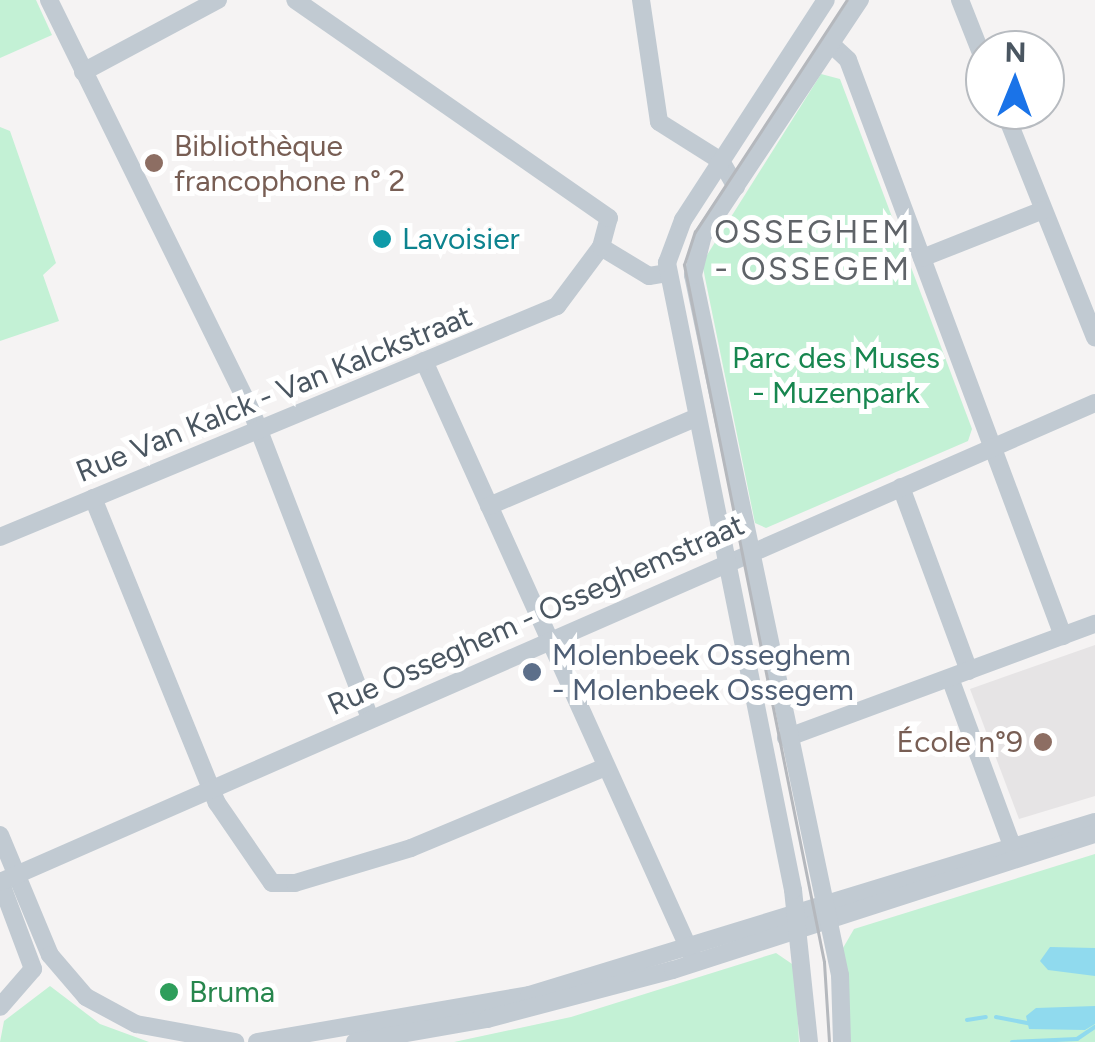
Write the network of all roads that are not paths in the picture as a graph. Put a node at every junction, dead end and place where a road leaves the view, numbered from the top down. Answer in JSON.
{"nodes":[{"id":1,"x":49,"y":0,"type":"edge"},
{"id":2,"x":218,"y":0,"type":"edge"},
{"id":3,"x":295,"y":0,"type":"edge"},
{"id":4,"x":641,"y":0,"type":"edge"},
{"id":5,"x":826,"y":0,"type":"edge"},
{"id":6,"x":860,"y":0,"type":"edge"},
{"id":7,"x":960,"y":0,"type":"edge"},
{"id":8,"x":972,"y":30,"type":"edge"},
{"id":9,"x":831,"y":44,"type":"junction"},
{"id":10,"x":83,"y":72,"type":"junction"},
{"id":11,"x":1012,"y":130,"type":"edge"},
{"id":12,"x":720,"y":161,"type":"junction"},
{"id":13,"x":736,"y":187,"type":"junction"},
{"id":14,"x":1044,"y":210,"type":"junction"},
{"id":15,"x":601,"y":247,"type":"junction"},
{"id":16,"x":695,"y":252,"type":"junction"},
{"id":17,"x":922,"y":258,"type":"junction"},
{"id":18,"x":667,"y":268,"type":"junction"},
{"id":19,"x":1095,"y":337,"type":"edge"},
{"id":20,"x":424,"y":361,"type":"junction"},
{"id":21,"x":1095,"y":402,"type":"edge"},
{"id":22,"x":693,"y":419,"type":"junction"},
{"id":23,"x":258,"y":429,"type":"junction"},
{"id":24,"x":992,"y":447,"type":"junction"},
{"id":25,"x":901,"y":487,"type":"junction"},
{"id":26,"x":94,"y":498,"type":"junction"},
{"id":27,"x":489,"y":506,"type":"junction"},
{"id":28,"x":0,"y":537,"type":"edge"},
{"id":29,"x":749,"y":553,"type":"junction"},
{"id":30,"x":726,"y":563,"type":"junction"},
{"id":31,"x":1095,"y":624,"type":"edge"},
{"id":32,"x":1062,"y":636,"type":"junction"},
{"id":33,"x":548,"y":639,"type":"junction"},
{"id":34,"x":968,"y":671,"type":"junction"},
{"id":35,"x":950,"y":678,"type":"junction"},
{"id":36,"x":370,"y":718,"type":"junction"},
{"id":37,"x":786,"y":738,"type":"junction"},
{"id":38,"x":606,"y":766,"type":"junction"},
{"id":39,"x":211,"y":788,"type":"junction"},
{"id":40,"x":1095,"y":822,"type":"edge"},
{"id":41,"x":1095,"y":834,"type":"edge"},
{"id":42,"x":0,"y":836,"type":"edge"},
{"id":43,"x":1014,"y":853,"type":"junction"},
{"id":44,"x":5,"y":880,"type":"edge"},
{"id":45,"x":825,"y":912,"type":"junction"},
{"id":46,"x":798,"y":921,"type":"junction"},
{"id":47,"x":692,"y":955,"type":"junction"},
{"id":48,"x":64,"y":975,"type":"junction"},
{"id":49,"x":29,"y":979,"type":"junction"},
{"id":50,"x":0,"y":1008,"type":"edge"},
{"id":51,"x":405,"y":1026,"type":"junction"},
{"id":52,"x":235,"y":1042,"type":"edge"},
{"id":53,"x":257,"y":1042,"type":"edge"},
{"id":54,"x":355,"y":1042,"type":"edge"},
{"id":55,"x":809,"y":1042,"type":"edge"},
{"id":56,"x":842,"y":1042,"type":"edge"}],
"edges":[{"from":1,"to":10,"type":"street"},
{"from":2,"to":10,"type":"street"},
{"from":3,"to":15,"type":"street"},
{"from":4,"to":12,"type":"street"},
{"from":5,"to":12,"type":"street"},
{"from":6,"to":9,"type":"street"},
{"from":7,"to":8,"type":"street"},
{"from":9,"to":13,"type":"street"},
{"from":9,"to":17,"type":"street"},
{"from":10,"to":23,"type":"street"},
{"from":11,"to":14,"type":"street"},
{"from":12,"to":13,"type":"street"},
{"from":12,"to":18,"type":"street"},
{"from":13,"to":16,"type":"street"},
{"from":14,"to":17,"type":"street"},
{"from":14,"to":19,"type":"street"},
{"from":15,"to":18,"type":"street"},
{"from":15,"to":20,"type":"street","name":"Rue Van Kalck - Van Kalckstraat"},
{"from":16,"to":18,"type":"street"},
{"from":16,"to":29,"type":"street"},
{"from":17,"to":24,"type":"street"},
{"from":18,"to":22,"type":"street"},
{"from":20,"to":23,"type":"street","name":"Rue Van Kalck - Van Kalckstraat"},
{"from":20,"to":27,"type":"street"},
{"from":21,"to":24,"type":"street","name":"Rue Osseghem - Osseghemstraat"},
{"from":22,"to":27,"type":"street"},
{"from":22,"to":30,"type":"street"},
{"from":23,"to":26,"type":"street","name":"Rue Van Kalck - Van Kalckstraat"},
{"from":23,"to":36,"type":"street"},
{"from":24,"to":25,"type":"street","name":"Rue Osseghem - Osseghemstraat"},
{"from":24,"to":32,"type":"street"},
{"from":25,"to":29,"type":"street","name":"Rue Osseghem - Osseghemstraat"},
{"from":25,"to":34,"type":"street"},
{"from":26,"to":28,"type":"street","name":"Rue Van Kalck - Van Kalckstraat"},
{"from":26,"to":39,"type":"street"},
{"from":27,"to":33,"type":"street"},
{"from":29,"to":30,"type":"street","name":"Rue Osseghem - Osseghemstraat"},
{"from":29,"to":37,"type":"street"},
{"from":30,"to":33,"type":"street","name":"Rue Osseghem - Osseghemstraat"},
{"from":30,"to":46,"type":"street"},
{"from":31,"to":32,"type":"street"},
{"from":32,"to":34,"type":"street"},
{"from":33,"to":36,"type":"street","name":"Rue Osseghem - Osseghemstraat"},
{"from":33,"to":38,"type":"street"},
{"from":34,"to":35,"type":"street"},
{"from":35,"to":37,"type":"street"},
{"from":35,"to":43,"type":"street"},
{"from":36,"to":39,"type":"street","name":"Rue Osseghem - Osseghemstraat"},
{"from":37,"to":45,"type":"street"},
{"from":38,"to":39,"type":"street"},
{"from":38,"to":47,"type":"street"},
{"from":39,"to":44,"type":"street","name":"Rue Osseghem - Osseghemstraat"},
{"from":40,"to":43,"type":"street"},
{"from":41,"to":43,"type":"street"},
{"from":42,"to":44,"type":"street"},
{"from":43,"to":45,"type":"street"},
{"from":44,"to":48,"type":"street"},
{"from":44,"to":49,"type":"street"},
{"from":45,"to":46,"type":"street"},
{"from":45,"to":56,"type":"street"},
{"from":46,"to":47,"type":"street"},
{"from":46,"to":55,"type":"street"},
{"from":47,"to":51,"type":"street"},
{"from":48,"to":49,"type":"street"},
{"from":48,"to":52,"type":"street"},
{"from":49,"to":50,"type":"street"},
{"from":51,"to":53,"type":"street"},
{"from":51,"to":54,"type":"street"}]}
